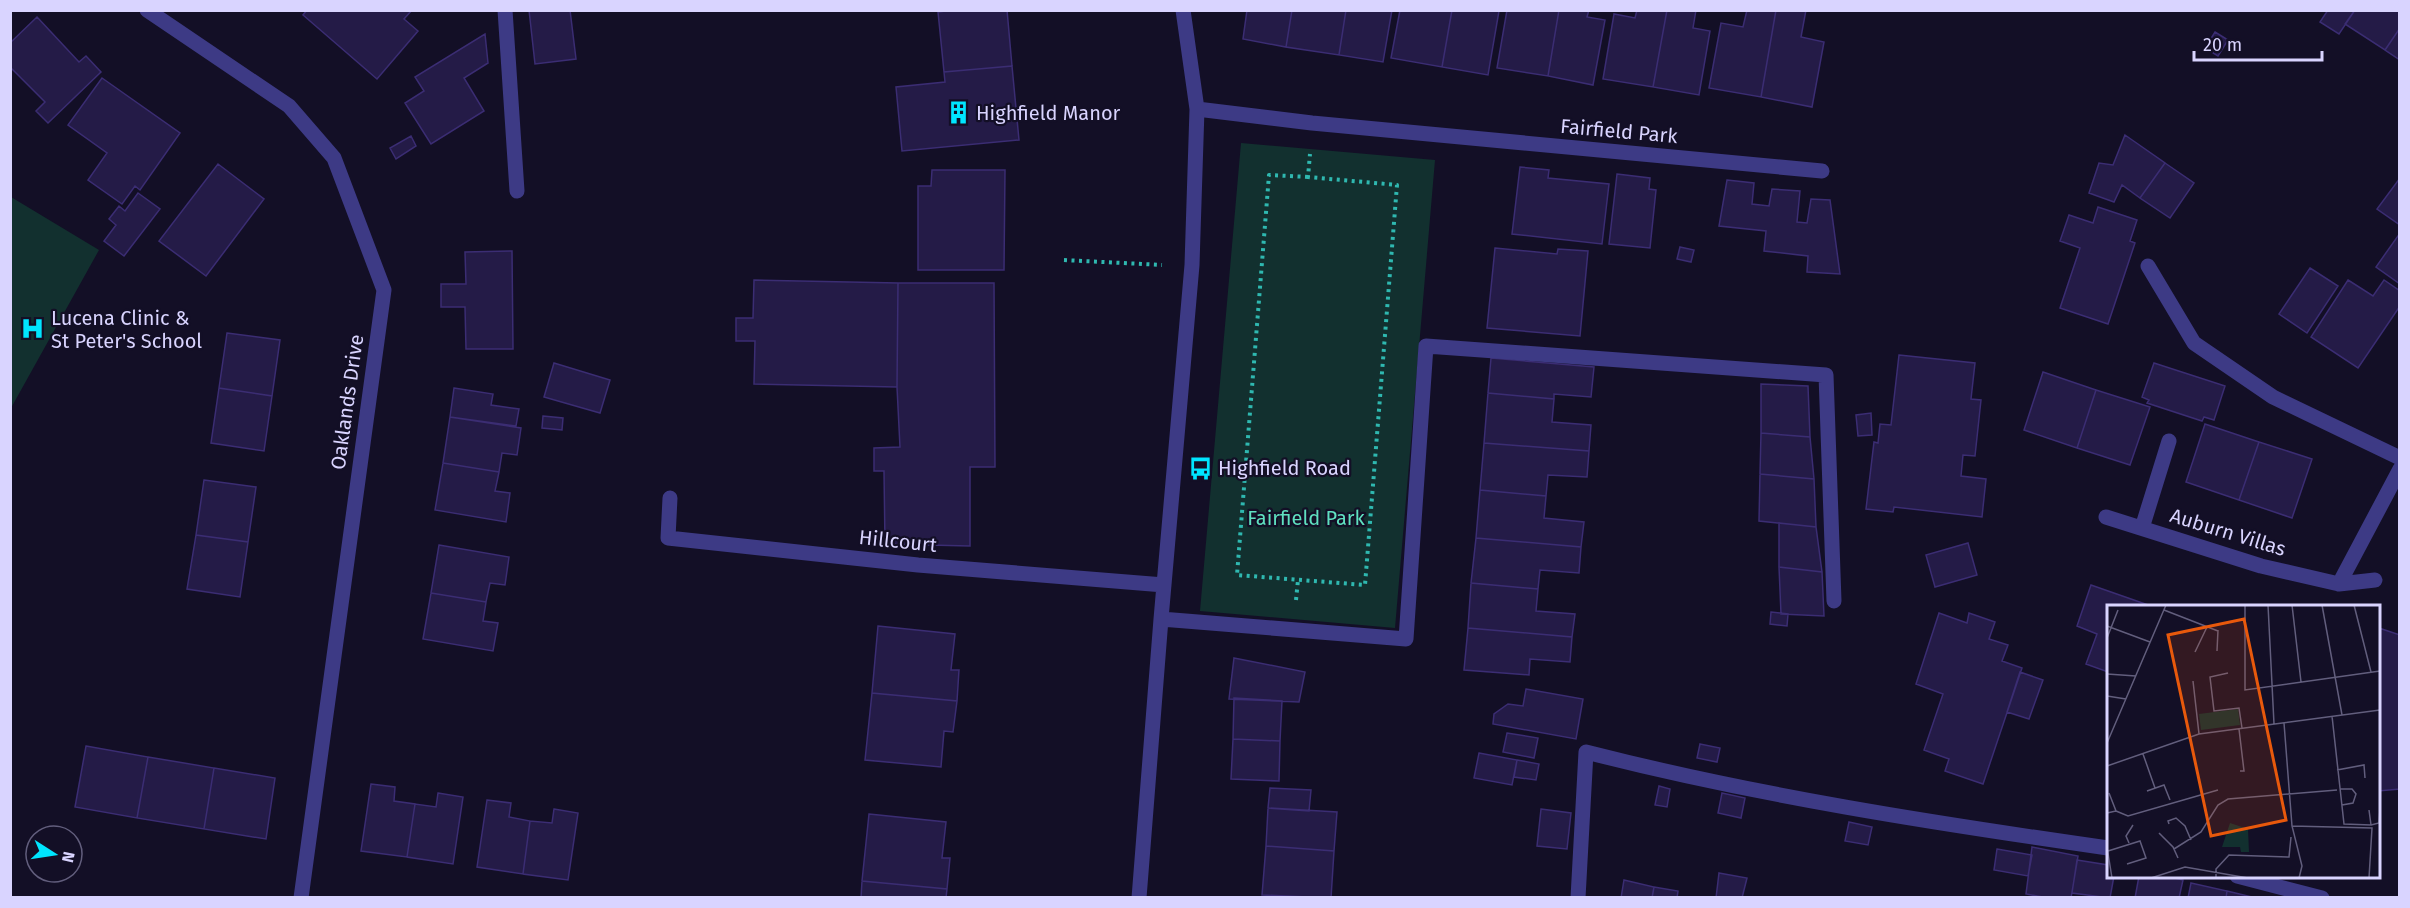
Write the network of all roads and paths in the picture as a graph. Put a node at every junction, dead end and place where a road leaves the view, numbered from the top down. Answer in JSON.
{"nodes":[{"id":1,"x":147,"y":10,"type":"edge"},
{"id":2,"x":505,"y":10,"type":"edge"},
{"id":3,"x":1183,"y":10,"type":"edge"},
{"id":4,"x":1197,"y":109,"type":"junction"},
{"id":5,"x":1312,"y":123,"type":"junction"},
{"id":6,"x":1822,"y":171,"type":"dead end"},
{"id":7,"x":1308,"y":177,"type":"junction"},
{"id":8,"x":517,"y":191,"type":"dead end"},
{"id":9,"x":1064,"y":260,"type":"dead end"},
{"id":10,"x":1152,"y":265,"type":"dead end"},
{"id":11,"x":2148,"y":266,"type":"dead end"},
{"id":12,"x":2169,"y":441,"type":"dead end"},
{"id":13,"x":2400,"y":458,"type":"edge"},
{"id":14,"x":2400,"y":469,"type":"edge"},
{"id":15,"x":669,"y":498,"type":"dead end"},
{"id":16,"x":2106,"y":518,"type":"dead end"},
{"id":17,"x":2142,"y":528,"type":"junction"},
{"id":18,"x":2375,"y":580,"type":"dead end"},
{"id":19,"x":2339,"y":584,"type":"junction"},
{"id":20,"x":1164,"y":585,"type":"junction"},
{"id":21,"x":1834,"y":601,"type":"dead end"},
{"id":22,"x":1161,"y":619,"type":"junction"},
{"id":23,"x":2107,"y":848,"type":"edge"},
{"id":24,"x":2245,"y":878,"type":"edge"},
{"id":25,"x":301,"y":897,"type":"edge"},
{"id":26,"x":1140,"y":897,"type":"edge"},
{"id":27,"x":1578,"y":897,"type":"edge"},
{"id":28,"x":2322,"y":897,"type":"edge"}],
"edges":[{"from":1,"to":25,"type":"street","name":"Oaklands Drive"},
{"from":2,"to":8,"type":"street"},
{"from":3,"to":4,"type":"street"},
{"from":4,"to":5,"type":"street","name":"Fairfield Park"},
{"from":4,"to":20,"type":"street"},
{"from":5,"to":6,"type":"street","name":"Fairfield Park"},
{"from":5,"to":7,"type":"path"},
{"from":7,"to":7,"type":"path"},
{"from":9,"to":10,"type":"path"},
{"from":11,"to":13,"type":"street"},
{"from":12,"to":17,"type":"street"},
{"from":14,"to":19,"type":"street"},
{"from":15,"to":20,"type":"street","name":"Hillcourt"},
{"from":16,"to":17,"type":"street","name":"Auburn Villas"},
{"from":17,"to":19,"type":"street","name":"Auburn Villas"},
{"from":18,"to":19,"type":"street","name":"Auburn Villas"},
{"from":20,"to":22,"type":"street"},
{"from":21,"to":22,"type":"street"},
{"from":22,"to":26,"type":"street"},
{"from":23,"to":27,"type":"street"},
{"from":24,"to":28,"type":"street"}]}
